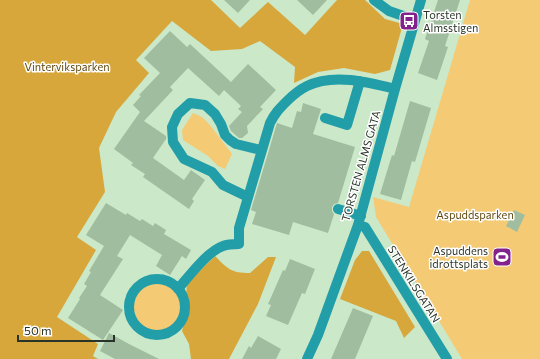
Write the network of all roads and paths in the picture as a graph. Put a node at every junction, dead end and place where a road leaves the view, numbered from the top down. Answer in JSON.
{"nodes":[{"id":1,"x":374,"y":0,"type":"edge"},
{"id":2,"x":421,"y":0,"type":"edge"},
{"id":3,"x":415,"y":20,"type":"junction"},
{"id":4,"x":360,"y":81,"type":"junction"},
{"id":5,"x":395,"y":89,"type":"junction"},
{"id":6,"x":325,"y":118,"type":"dead end"},
{"id":7,"x":261,"y":150,"type":"junction"},
{"id":8,"x":248,"y":197,"type":"junction"},
{"id":9,"x":338,"y":209,"type":"dead end"},
{"id":10,"x":359,"y":220,"type":"junction"},
{"id":11,"x":178,"y":288,"type":"junction"},
{"id":12,"x":307,"y":359,"type":"edge"},
{"id":13,"x":446,"y":359,"type":"edge"}],
"edges":[{"from":1,"to":3,"type":"street"},
{"from":2,"to":3,"type":"street","name":"TORSTEN ALMS GATA"},
{"from":3,"to":5,"type":"street","name":"TORSTEN ALMS GATA"},
{"from":4,"to":5,"type":"street"},
{"from":4,"to":6,"type":"street"},
{"from":4,"to":7,"type":"street"},
{"from":5,"to":10,"type":"street","name":"TORSTEN ALMS GATA"},
{"from":7,"to":8,"type":"street"},
{"from":7,"to":8,"type":"street"},
{"from":8,"to":11,"type":"street"},
{"from":9,"to":10,"type":"street"},
{"from":10,"to":12,"type":"street","name":"TORSTEN ALMS GATA"},
{"from":10,"to":13,"type":"street","name":"STENKILSGATAN"},
{"from":11,"to":11,"type":"street"}]}
